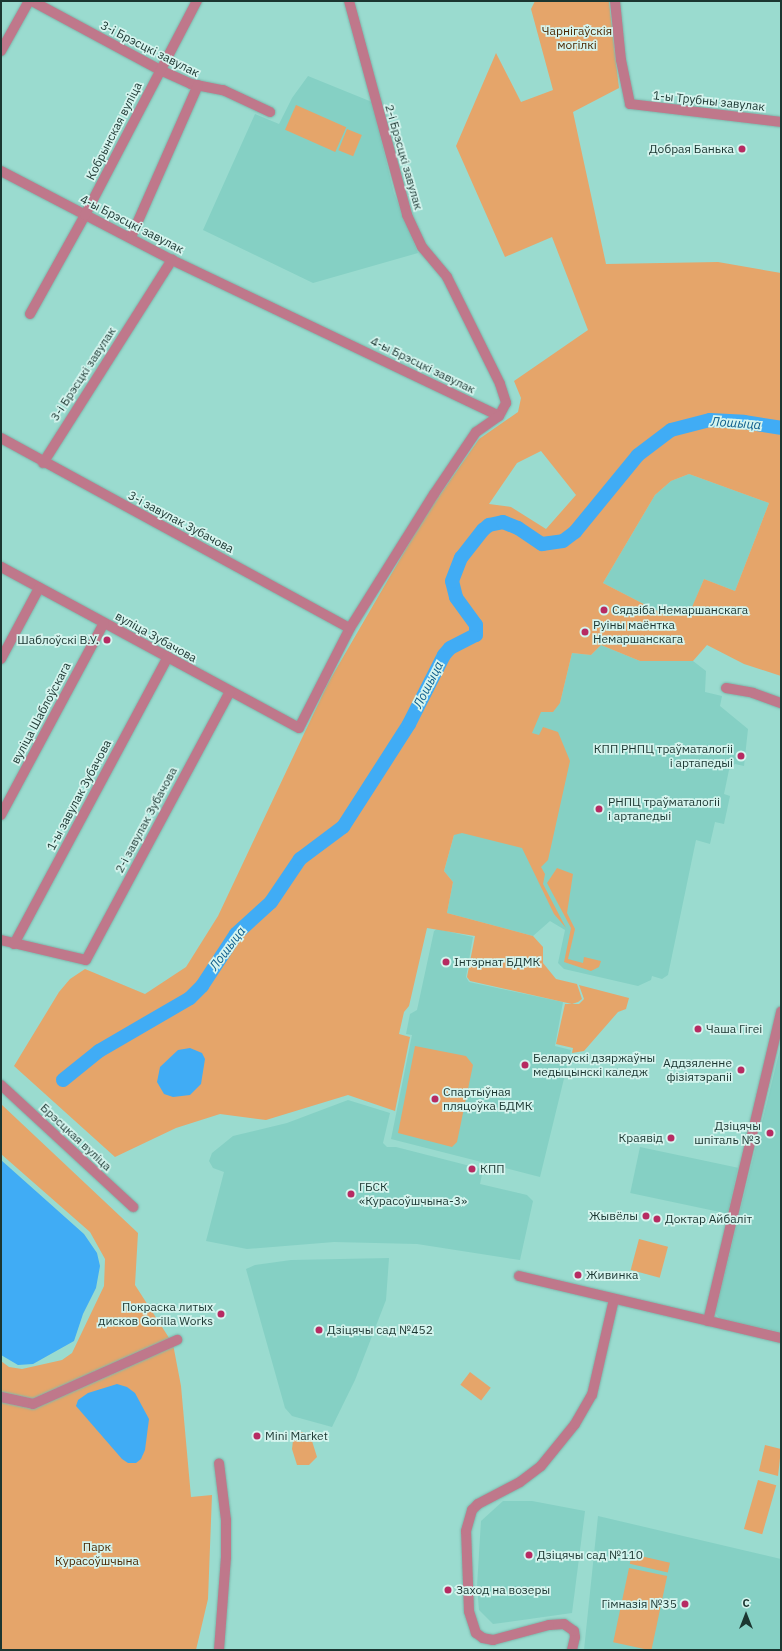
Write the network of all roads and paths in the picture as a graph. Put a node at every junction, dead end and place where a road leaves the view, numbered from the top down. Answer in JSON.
{"nodes":[{"id":1,"x":29,"y":1,"type":"edge"},
{"id":2,"x":32,"y":1,"type":"edge"},
{"id":3,"x":197,"y":1,"type":"edge"},
{"id":4,"x":349,"y":1,"type":"edge"},
{"id":5,"x":615,"y":1,"type":"edge"},
{"id":6,"x":1,"y":52,"type":"edge"},
{"id":7,"x":160,"y":70,"type":"junction"},
{"id":8,"x":198,"y":85,"type":"junction"},
{"id":9,"x":270,"y":112,"type":"dead end"},
{"id":10,"x":781,"y":122,"type":"edge"},
{"id":11,"x":1,"y":171,"type":"edge"},
{"id":12,"x":86,"y":215,"type":"junction"},
{"id":13,"x":131,"y":237,"type":"junction"},
{"id":14,"x":172,"y":260,"type":"junction"},
{"id":15,"x":30,"y":314,"type":"dead end"},
{"id":16,"x":499,"y":416,"type":"junction"},
{"id":17,"x":1,"y":438,"type":"edge"},
{"id":18,"x":43,"y":463,"type":"junction"},
{"id":19,"x":1,"y":567,"type":"edge"},
{"id":20,"x":39,"y":588,"type":"junction"},
{"id":21,"x":104,"y":623,"type":"junction"},
{"id":22,"x":350,"y":628,"type":"junction"},
{"id":23,"x":168,"y":657,"type":"junction"},
{"id":24,"x":1,"y":659,"type":"edge"},
{"id":25,"x":726,"y":688,"type":"dead end"},
{"id":26,"x":230,"y":692,"type":"junction"},
{"id":27,"x":781,"y":703,"type":"edge"},
{"id":28,"x":1,"y":815,"type":"edge"},
{"id":29,"x":1,"y":940,"type":"edge"},
{"id":30,"x":14,"y":944,"type":"junction"},
{"id":31,"x":781,"y":1011,"type":"edge"},
{"id":32,"x":1,"y":1085,"type":"edge"},
{"id":33,"x":134,"y":1207,"type":"dead end"},
{"id":34,"x":519,"y":1276,"type":"dead end"},
{"id":35,"x":614,"y":1299,"type":"junction"},
{"id":36,"x":708,"y":1321,"type":"junction"},
{"id":37,"x":781,"y":1338,"type":"edge"},
{"id":38,"x":177,"y":1340,"type":"dead end"},
{"id":39,"x":1,"y":1397,"type":"edge"},
{"id":40,"x":219,"y":1463,"type":"dead end"},
{"id":41,"x":219,"y":1650,"type":"edge"},
{"id":42,"x":572,"y":1650,"type":"edge"}],
"edges":[{"from":1,"to":6,"type":"street"},
{"from":2,"to":7,"type":"street","name":"3-і Брэсцкі завулак"},
{"from":3,"to":7,"type":"street","name":"Кобрынская вуліца"},
{"from":4,"to":16,"type":"street","name":"2-і Брэсцкі завулак"},
{"from":5,"to":10,"type":"street","name":"1-ы Трубны завулак"},
{"from":7,"to":8,"type":"street","name":"3-і Брэсцкі завулак"},
{"from":7,"to":12,"type":"street","name":"Кобрынская вуліца"},
{"from":8,"to":9,"type":"street"},
{"from":8,"to":13,"type":"street","name":"3-і Брэсцкі завулак"},
{"from":11,"to":12,"type":"street","name":"4-ы Брэсцкі завулак"},
{"from":12,"to":13,"type":"street","name":"4-ы Брэсцкі завулак"},
{"from":12,"to":15,"type":"street","name":"Кобрынская вуліца"},
{"from":13,"to":14,"type":"street","name":"4-ы Брэсцкі завулак"},
{"from":14,"to":16,"type":"street","name":"4-ы Брэсцкі завулак"},
{"from":14,"to":18,"type":"street","name":"3-і Брэсцкі завулак"},
{"from":16,"to":22,"type":"street"},
{"from":17,"to":18,"type":"street","name":"3-і завулак Зубачова"},
{"from":18,"to":22,"type":"street","name":"3-і завулак Зубачова"},
{"from":19,"to":20,"type":"street","name":"вуліца Зубачова"},
{"from":20,"to":21,"type":"street","name":"вуліца Зубачова"},
{"from":20,"to":24,"type":"street"},
{"from":21,"to":23,"type":"street","name":"вуліца Зубачова"},
{"from":21,"to":28,"type":"street","name":"вуліца Шаблоўскага"},
{"from":22,"to":26,"type":"street","name":"вуліца Зубачова"},
{"from":23,"to":26,"type":"street","name":"вуліца Зубачова"},
{"from":23,"to":30,"type":"street","name":"1-ы завулак Зубачова"},
{"from":25,"to":27,"type":"street"},
{"from":26,"to":30,"type":"street","name":"2-і завулак Зубачова"},
{"from":29,"to":30,"type":"street"},
{"from":31,"to":36,"type":"street"},
{"from":32,"to":33,"type":"street","name":"Брэсцкая вуліца"},
{"from":34,"to":35,"type":"street"},
{"from":35,"to":36,"type":"street"},
{"from":35,"to":42,"type":"street"},
{"from":36,"to":37,"type":"street"},
{"from":38,"to":39,"type":"street"},
{"from":40,"to":41,"type":"street"}]}
